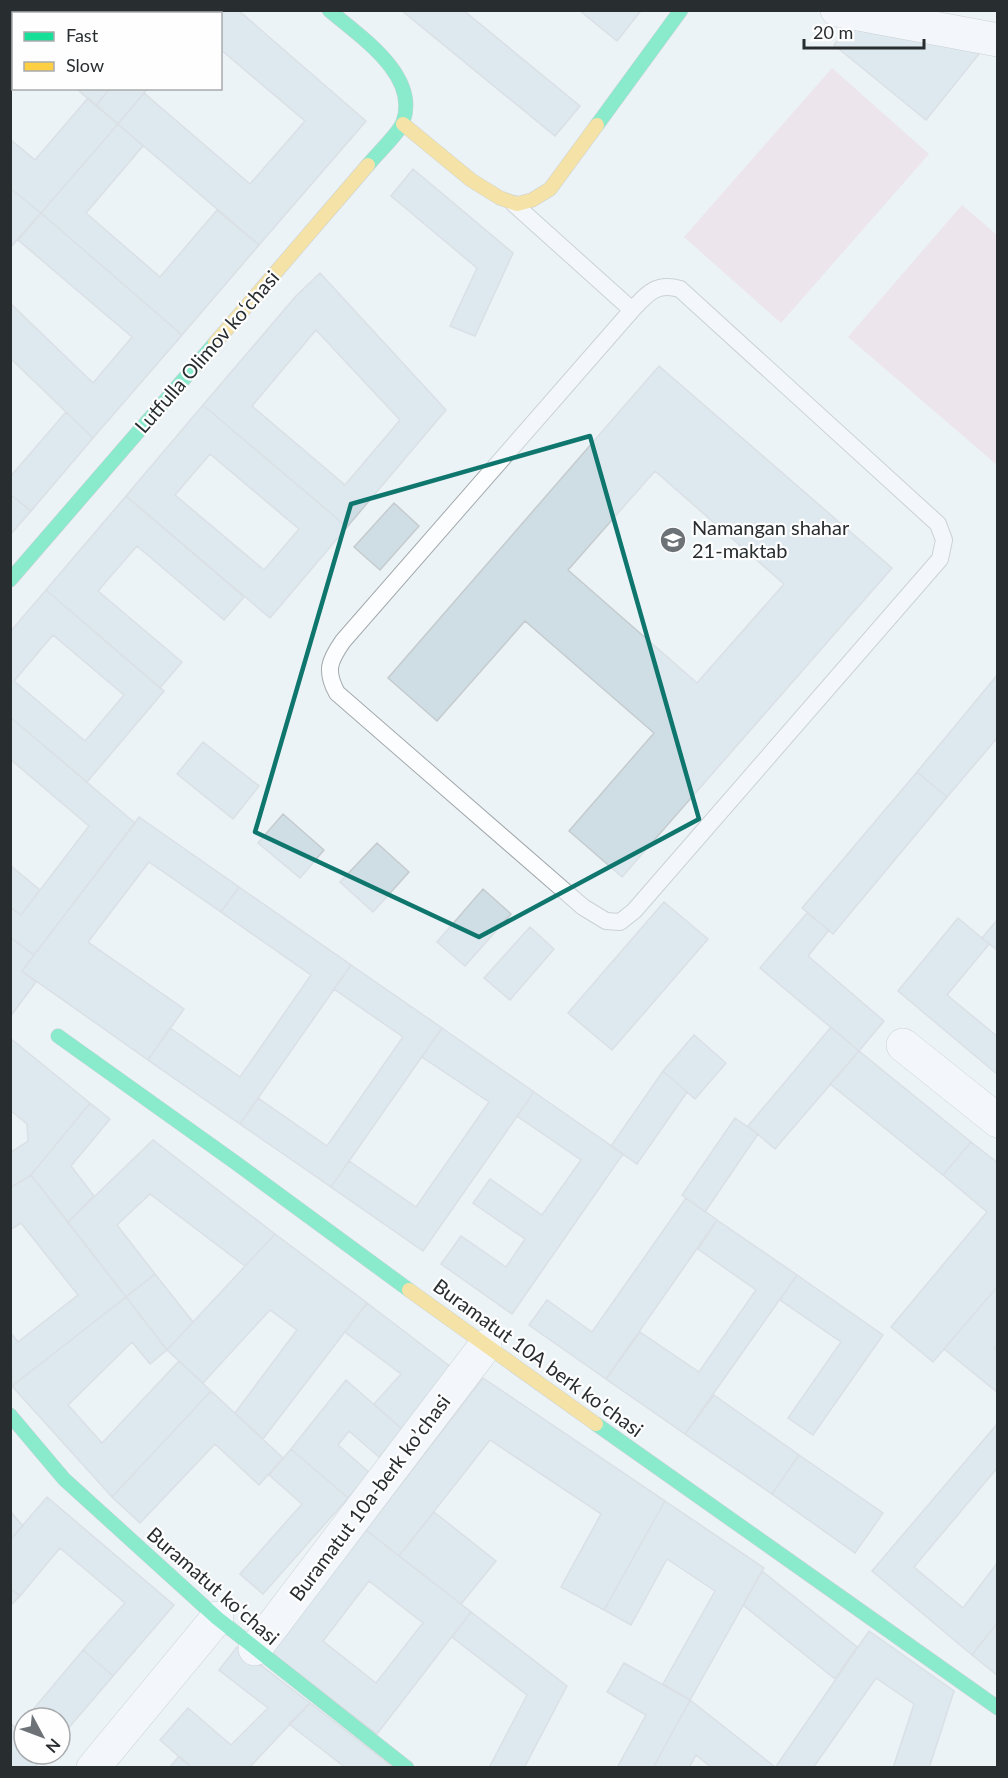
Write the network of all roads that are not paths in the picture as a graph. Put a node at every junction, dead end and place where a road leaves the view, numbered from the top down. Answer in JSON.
{"nodes":[{"id":1,"x":329,"y":10,"type":"edge"},
{"id":2,"x":681,"y":10,"type":"edge"},
{"id":3,"x":837,"y":10,"type":"edge"},
{"id":4,"x":998,"y":40,"type":"edge"},
{"id":5,"x":403,"y":124,"type":"junction"},
{"id":6,"x":514,"y":204,"type":"junction"},
{"id":7,"x":632,"y":310,"type":"junction"},
{"id":8,"x":10,"y":580,"type":"edge"},
{"id":9,"x":58,"y":1036,"type":"dead end"},
{"id":10,"x":903,"y":1045,"type":"dead end"},
{"id":11,"x":998,"y":1121,"type":"edge"},
{"id":12,"x":485,"y":1346,"type":"junction"},
{"id":13,"x":10,"y":1415,"type":"edge"},
{"id":14,"x":217,"y":1618,"type":"junction"},
{"id":15,"x":255,"y":1649,"type":"junction"},
{"id":16,"x":998,"y":1708,"type":"edge"},
{"id":17,"x":93,"y":1767,"type":"edge"},
{"id":18,"x":407,"y":1767,"type":"edge"}],
"edges":[{"from":1,"to":5,"type":"street"},
{"from":2,"to":6,"type":"street"},
{"from":3,"to":4,"type":"street"},
{"from":5,"to":6,"type":"street"},
{"from":5,"to":8,"type":"street","name":"Lutfulla Olimov koʻchasi"},
{"from":6,"to":7,"type":"lane"},
{"from":7,"to":7,"type":"lane"},
{"from":9,"to":12,"type":"street","name":"Buramatut 10А berk koʼchasi"},
{"from":10,"to":11,"type":"street"},
{"from":12,"to":15,"type":"street","name":"Buramatut 10а-berk koʼchasi"},
{"from":12,"to":16,"type":"street","name":"Buramatut 10А berk koʼchasi"},
{"from":13,"to":14,"type":"street","name":"Buramatut koʻchasi"},
{"from":14,"to":15,"type":"street","name":"Buramatut koʻchasi"},
{"from":14,"to":17,"type":"street"},
{"from":15,"to":18,"type":"street","name":"Buramatut koʻchasi"}]}
